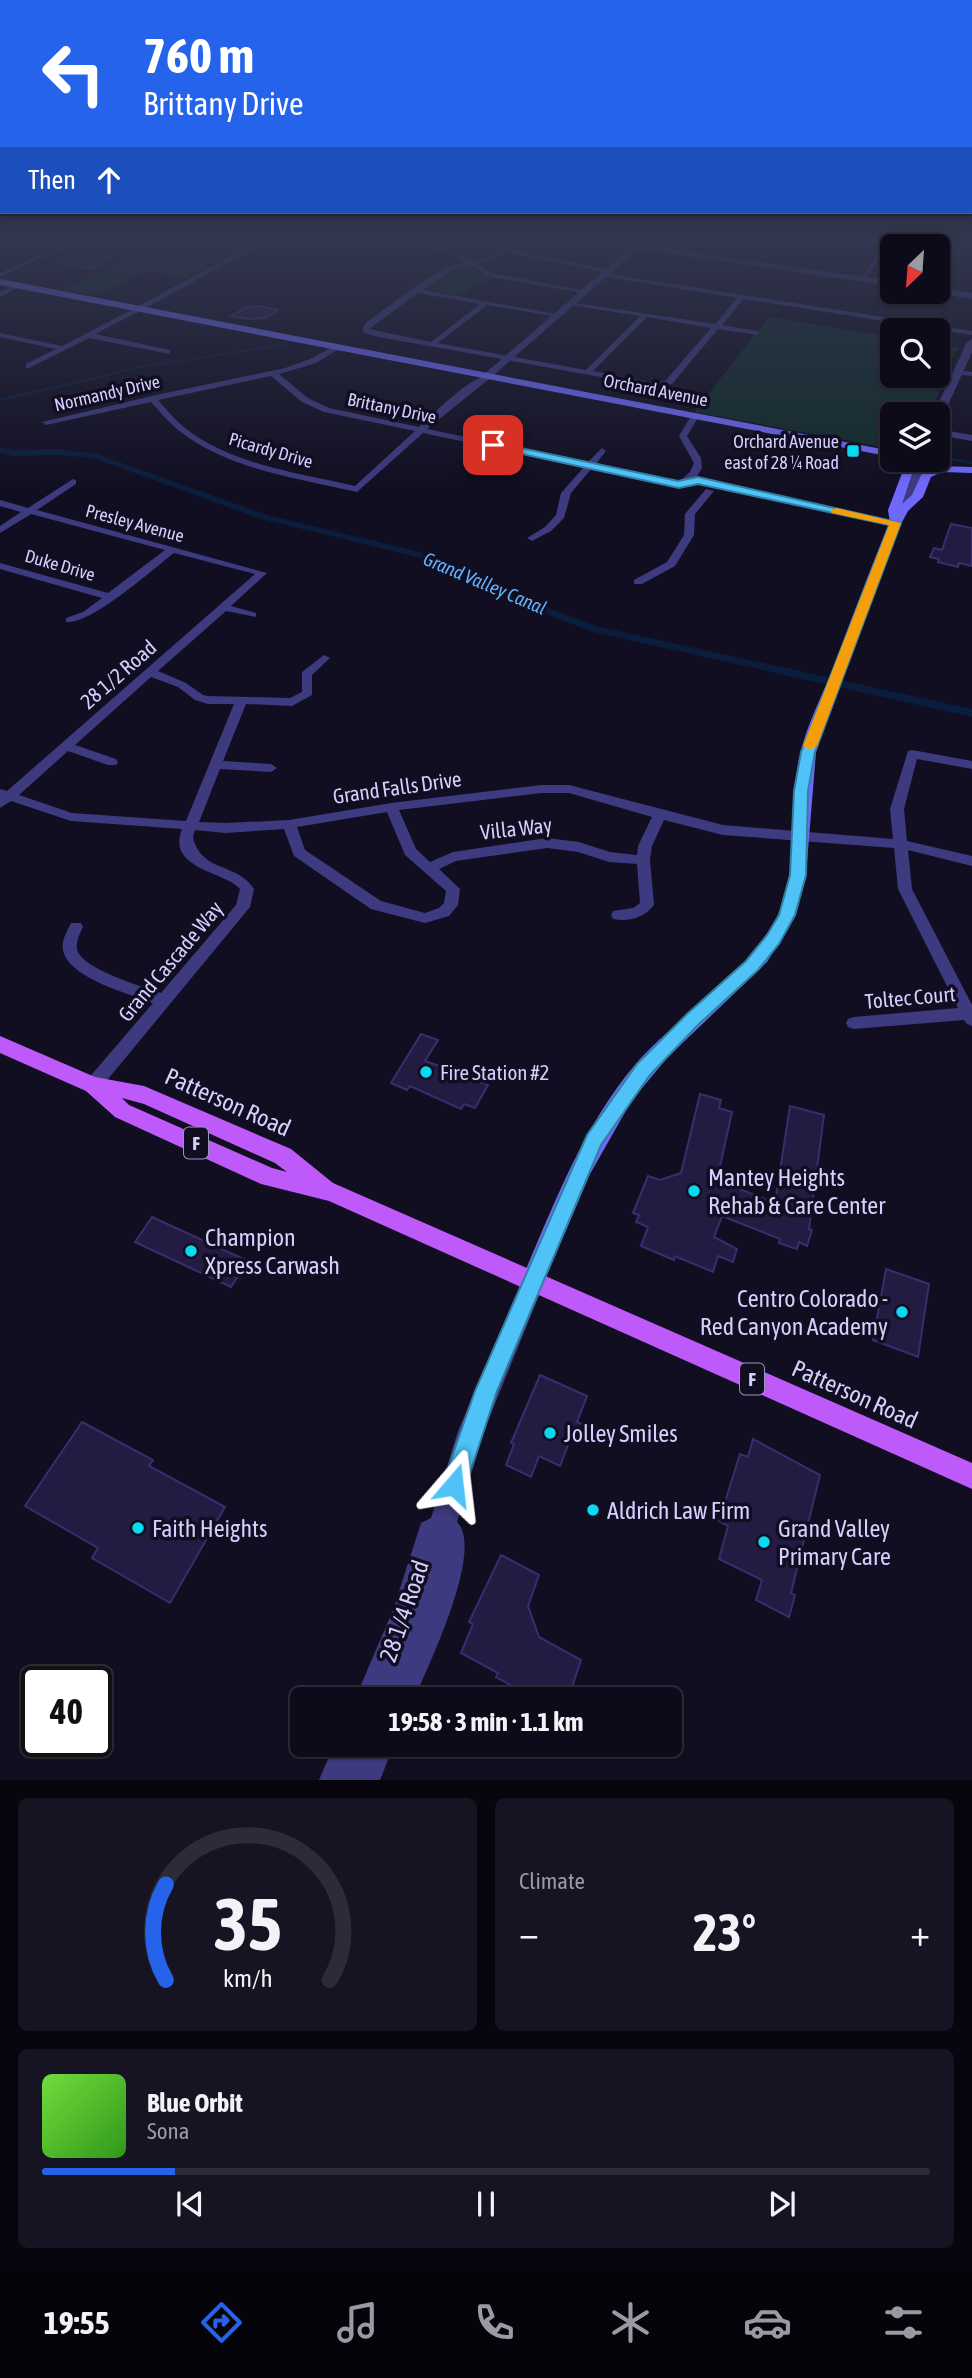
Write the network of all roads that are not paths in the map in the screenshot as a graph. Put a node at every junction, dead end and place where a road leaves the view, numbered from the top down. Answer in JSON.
{"nodes":[{"id":1,"x":110,"y":323,"type":"edge"},
{"id":2,"x":212,"y":323,"type":"edge"},
{"id":3,"x":370,"y":323,"type":"edge"},
{"id":4,"x":460,"y":323,"type":"edge"},
{"id":5,"x":549,"y":323,"type":"edge"},
{"id":6,"x":637,"y":323,"type":"edge"},
{"id":7,"x":693,"y":323,"type":"edge"},
{"id":8,"x":719,"y":323,"type":"edge"},
{"id":9,"x":909,"y":323,"type":"edge"},
{"id":10,"x":716,"y":327,"type":"junction"},
{"id":11,"x":755,"y":333,"type":"dead end"},
{"id":12,"x":972,"y":333,"type":"edge"},
{"id":13,"x":0,"y":335,"type":"edge"},
{"id":14,"x":87,"y":335,"type":"junction"},
{"id":15,"x":18,"y":339,"type":"junction"},
{"id":16,"x":972,"y":342,"type":"edge"},
{"id":17,"x":433,"y":344,"type":"junction"},
{"id":18,"x":0,"y":348,"type":"edge"},
{"id":19,"x":63,"y":348,"type":"junction"},
{"id":20,"x":334,"y":348,"type":"junction"},
{"id":21,"x":167,"y":352,"type":"dead end"},
{"id":22,"x":508,"y":358,"type":"junction"},
{"id":23,"x":29,"y":366,"type":"dead end"},
{"id":24,"x":958,"y":372,"type":"junction"},
{"id":25,"x":587,"y":373,"type":"junction"},
{"id":26,"x":274,"y":374,"type":"junction"},
{"id":27,"x":972,"y":374,"type":"edge"},
{"id":28,"x":486,"y":377,"type":"junction"},
{"id":29,"x":152,"y":398,"type":"junction"},
{"id":30,"x":944,"y":402,"type":"edge"},
{"id":31,"x":695,"y":416,"type":"junction"},
{"id":32,"x":46,"y":422,"type":"dead end"},
{"id":33,"x":419,"y":430,"type":"junction"},
{"id":34,"x":950,"y":434,"type":"edge"},
{"id":35,"x":972,"y":438,"type":"edge"},
{"id":36,"x":601,"y":451,"type":"dead end"},
{"id":37,"x":880,"y":452,"type":"edge"},
{"id":38,"x":950,"y":464,"type":"edge"},
{"id":39,"x":589,"y":466,"type":"junction"},
{"id":40,"x":972,"y":469,"type":"edge"},
{"id":41,"x":907,"y":472,"type":"edge"},
{"id":42,"x":918,"y":472,"type":"edge"},
{"id":43,"x":702,"y":481,"type":"junction"},
{"id":44,"x":73,"y":482,"type":"dead end"},
{"id":45,"x":681,"y":483,"type":"junction"},
{"id":46,"x":709,"y":491,"type":"junction"},
{"id":47,"x":0,"y":503,"type":"edge"},
{"id":48,"x":903,"y":509,"type":"junction"},
{"id":49,"x":29,"y":511,"type":"junction"},
{"id":50,"x":895,"y":523,"type":"junction"},
{"id":51,"x":0,"y":530,"type":"edge"},
{"id":52,"x":532,"y":538,"type":"dead end"},
{"id":53,"x":173,"y":549,"type":"junction"},
{"id":54,"x":0,"y":566,"type":"edge"},
{"id":55,"x":262,"y":573,"type":"joint"},
{"id":56,"x":638,"y":582,"type":"dead end"},
{"id":57,"x":110,"y":597,"type":"junction"},
{"id":58,"x":224,"y":607,"type":"junction"},
{"id":59,"x":252,"y":615,"type":"dead end"},
{"id":60,"x":70,"y":620,"type":"dead end"},
{"id":61,"x":324,"y":658,"type":"dead end"},
{"id":62,"x":150,"y":672,"type":"junction"},
{"id":63,"x":241,"y":701,"type":"junction"},
{"id":64,"x":66,"y":746,"type":"junction"},
{"id":65,"x":112,"y":762,"type":"dead end"},
{"id":66,"x":214,"y":765,"type":"junction"},
{"id":67,"x":972,"y":765,"type":"edge"},
{"id":68,"x":271,"y":768,"type":"dead end"},
{"id":69,"x":3,"y":798,"type":"edge"},
{"id":70,"x":391,"y":807,"type":"junction"},
{"id":71,"x":660,"y":814,"type":"junction"},
{"id":72,"x":289,"y":824,"type":"junction"},
{"id":73,"x":188,"y":827,"type":"junction"},
{"id":74,"x":799,"y":836,"type":"junction"},
{"id":75,"x":900,"y":844,"type":"junction"},
{"id":76,"x":643,"y":860,"type":"junction"},
{"id":77,"x":972,"y":861,"type":"edge"},
{"id":78,"x":428,"y":869,"type":"junction"},
{"id":79,"x":618,"y":915,"type":"dead end"},
{"id":80,"x":76,"y":927,"type":"dead end"},
{"id":81,"x":163,"y":1000,"type":"junction"},
{"id":82,"x":970,"y":1016,"type":"edge"},
{"id":83,"x":854,"y":1023,"type":"dead end"},
{"id":84,"x":0,"y":1044,"type":"edge"},
{"id":85,"x":93,"y":1085,"type":"junction"},
{"id":86,"x":533,"y":1281,"type":"junction"},
{"id":87,"x":972,"y":1476,"type":"edge"},
{"id":88,"x":442,"y":1527,"type":"junction"},
{"id":89,"x":375,"y":1687,"type":"edge"},
{"id":90,"x":404,"y":1687,"type":"edge"},
{"id":91,"x":345,"y":1757,"type":"edge"},
{"id":92,"x":374,"y":1757,"type":"edge"},
{"id":93,"x":334,"y":1780,"type":"edge"},
{"id":94,"x":364,"y":1780,"type":"edge"}],
"edges":[{"from":1,"to":14,"type":"street"},
{"from":2,"to":20,"type":"main road","name":"Orchard Avenue"},
{"from":3,"to":17,"type":"street"},
{"from":4,"to":17,"type":"street"},
{"from":5,"to":22,"type":"street"},
{"from":6,"to":25,"type":"street"},
{"from":7,"to":10,"type":"street"},
{"from":8,"to":10,"type":"street"},
{"from":9,"to":12,"type":"street"},
{"from":10,"to":11,"type":"street"},
{"from":10,"to":25,"type":"street"},
{"from":13,"to":15,"type":"street"},
{"from":14,"to":19,"type":"street"},
{"from":14,"to":21,"type":"street"},
{"from":15,"to":18,"type":"street"},
{"from":15,"to":19,"type":"street"},
{"from":16,"to":24,"type":"street"},
{"from":17,"to":22,"type":"street"},
{"from":19,"to":23,"type":"street"},
{"from":20,"to":26,"type":"street","name":"Normandy Drive"},
{"from":20,"to":28,"type":"main road","name":"Orchard Avenue"},
{"from":22,"to":25,"type":"street"},
{"from":22,"to":28,"type":"street"},
{"from":24,"to":27,"type":"street"},
{"from":24,"to":30,"type":"street"},
{"from":26,"to":29,"type":"street","name":"Normandy Drive"},
{"from":26,"to":33,"type":"street","name":"Brittany Drive"},
{"from":28,"to":31,"type":"main road","name":"Orchard Avenue"},
{"from":28,"to":33,"type":"street"},
{"from":29,"to":32,"type":"street","name":"Normandy Drive"},
{"from":29,"to":33,"type":"street","name":"Picardy Drive"},
{"from":31,"to":37,"type":"main road","name":"Orchard Avenue"},
{"from":31,"to":45,"type":"street"},
{"from":33,"to":39,"type":"street","name":"Brittany Drive"},
{"from":34,"to":35,"type":"street"},
{"from":36,"to":39,"type":"street"},
{"from":38,"to":40,"type":"main road"},
{"from":39,"to":45,"type":"street","name":"Brittany Drive"},
{"from":39,"to":52,"type":"street"},
{"from":40,"to":48,"type":"main road"},
{"from":41,"to":50,"type":"main road","name":"28 1/4 Road"},
{"from":42,"to":48,"type":"street","name":"28 1/4 Road"},
{"from":43,"to":45,"type":"street","name":"Brittany Drive"},
{"from":43,"to":46,"type":"street"},
{"from":43,"to":50,"type":"street"},
{"from":44,"to":49,"type":"street"},
{"from":45,"to":46,"type":"street"},
{"from":46,"to":56,"type":"street"},
{"from":47,"to":49,"type":"street","name":"Presley Avenue"},
{"from":48,"to":50,"type":"main road","name":"28 1/4 Road"},
{"from":49,"to":51,"type":"street"},
{"from":49,"to":53,"type":"street","name":"Presley Avenue"},
{"from":50,"to":74,"type":"main road","name":"28 1/4 Road"},
{"from":53,"to":55,"type":"street","name":"Presley Avenue"},
{"from":53,"to":57,"type":"street"},
{"from":54,"to":57,"type":"street","name":"Duke Drive"},
{"from":55,"to":58,"type":"street","name":"28 1/2 Road"},
{"from":57,"to":60,"type":"street"},
{"from":58,"to":59,"type":"street"},
{"from":58,"to":62,"type":"street","name":"28 1/2 Road"},
{"from":61,"to":63,"type":"street"},
{"from":62,"to":63,"type":"street"},
{"from":62,"to":64,"type":"street","name":"28 1/2 Road"},
{"from":63,"to":66,"type":"street"},
{"from":64,"to":65,"type":"street"},
{"from":64,"to":69,"type":"street","name":"28 1/2 Road"},
{"from":66,"to":68,"type":"street"},
{"from":66,"to":73,"type":"street"},
{"from":67,"to":75,"type":"street"},
{"from":69,"to":73,"type":"street","name":"Grand Falls Drive"},
{"from":70,"to":71,"type":"street","name":"Grand Falls Drive"},
{"from":70,"to":72,"type":"street","name":"Grand Falls Drive"},
{"from":70,"to":78,"type":"street"},
{"from":71,"to":74,"type":"street","name":"Grand Falls Drive"},
{"from":71,"to":76,"type":"street"},
{"from":72,"to":73,"type":"street","name":"Grand Falls Drive"},
{"from":72,"to":78,"type":"street"},
{"from":73,"to":81,"type":"street","name":"Grand Cascade Way"},
{"from":74,"to":75,"type":"street","name":"Grand Falls Drive"},
{"from":74,"to":86,"type":"main road","name":"28 1/4 Road"},
{"from":75,"to":77,"type":"street","name":"Grand Falls Drive"},
{"from":75,"to":82,"type":"street"},
{"from":76,"to":78,"type":"street","name":"Villa Way"},
{"from":76,"to":79,"type":"street"},
{"from":80,"to":81,"type":"street"},
{"from":81,"to":85,"type":"street","name":"Grand Cascade Way"},
{"from":82,"to":83,"type":"street","name":"Toltec Court"},
{"from":84,"to":85,"type":"main road","name":"Patterson Road","number":"F"},
{"from":85,"to":86,"type":"main road","name":"Patterson Road","number":"F"},
{"from":86,"to":87,"type":"main road","name":"Patterson Road","number":"F"},
{"from":86,"to":88,"type":"street","name":"28 1/4 Road"},
{"from":88,"to":89,"type":"street","name":"28 1/4 Road"},
{"from":88,"to":90,"type":"street","name":"28 1/4 Road"},
{"from":91,"to":93,"type":"street"},
{"from":92,"to":94,"type":"street"}]}
